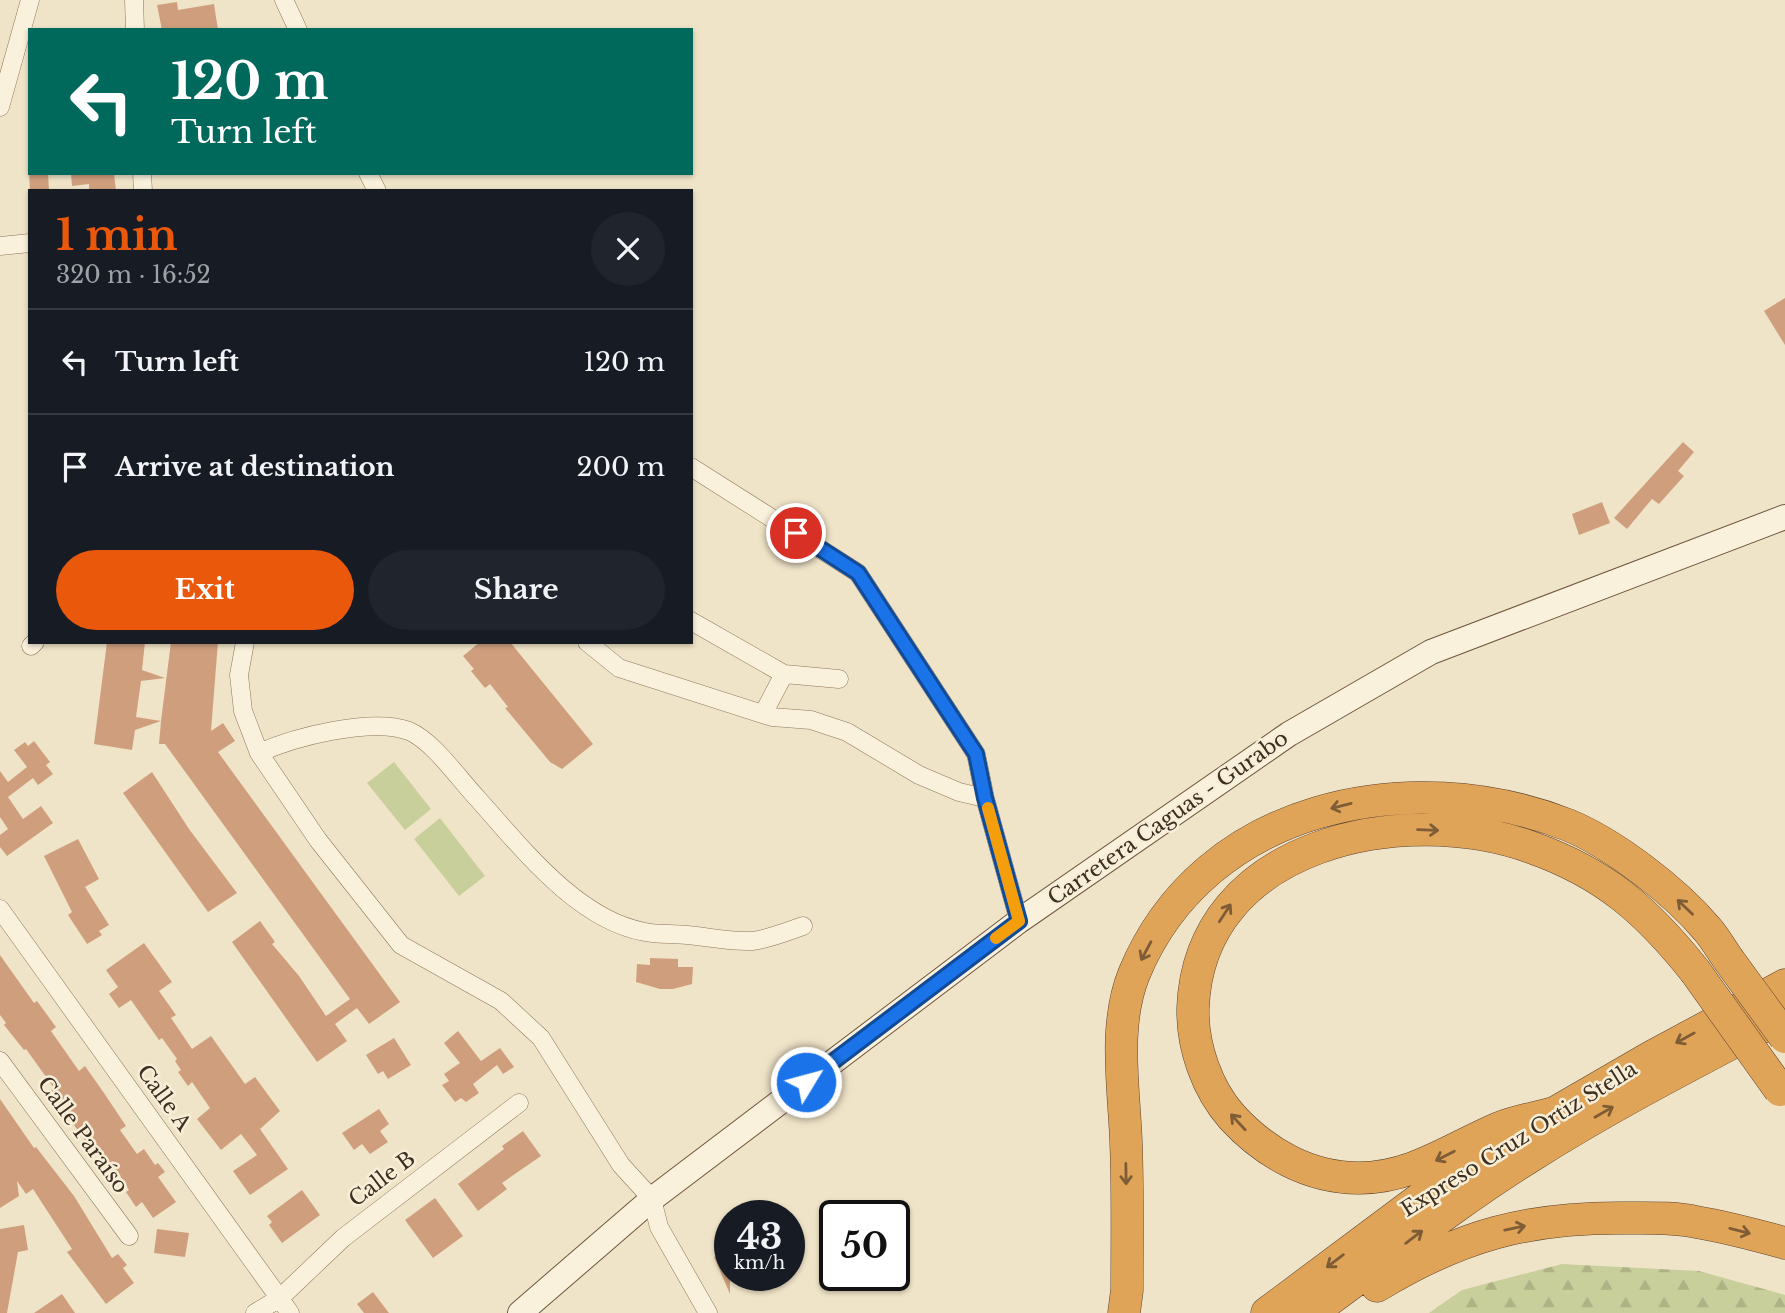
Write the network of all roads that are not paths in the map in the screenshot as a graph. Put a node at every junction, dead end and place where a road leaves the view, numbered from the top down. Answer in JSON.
{"nodes":[{"id":1,"x":30,"y":0,"type":"edge"},
{"id":2,"x":134,"y":0,"type":"edge"},
{"id":3,"x":284,"y":0,"type":"edge"},
{"id":4,"x":135,"y":28,"type":"edge"},
{"id":5,"x":297,"y":28,"type":"edge"},
{"id":6,"x":0,"y":107,"type":"edge"},
{"id":7,"x":28,"y":243,"type":"edge"},
{"id":8,"x":0,"y":246,"type":"edge"},
{"id":9,"x":693,"y":468,"type":"edge"},
{"id":10,"x":1785,"y":517,"type":"edge"},
{"id":11,"x":693,"y":622,"type":"edge"},
{"id":12,"x":245,"y":644,"type":"edge"},
{"id":13,"x":589,"y":644,"type":"edge"},
{"id":14,"x":784,"y":674,"type":"junction"},
{"id":15,"x":839,"y":679,"type":"dead end"},
{"id":16,"x":762,"y":714,"type":"junction"},
{"id":17,"x":259,"y":753,"type":"junction"},
{"id":18,"x":985,"y":798,"type":"junction"},
{"id":19,"x":0,"y":909,"type":"edge"},
{"id":20,"x":1019,"y":921,"type":"junction"},
{"id":21,"x":803,"y":926,"type":"dead end"},
{"id":22,"x":1785,"y":985,"type":"edge"},
{"id":23,"x":1785,"y":1015,"type":"edge"},
{"id":24,"x":1785,"y":1037,"type":"edge"},
{"id":25,"x":0,"y":1061,"type":"edge"},
{"id":26,"x":1782,"y":1093,"type":"edge"},
{"id":27,"x":519,"y":1103,"type":"dead end"},
{"id":28,"x":1553,"y":1113,"type":"junction"},
{"id":29,"x":652,"y":1199,"type":"junction"},
{"id":30,"x":129,"y":1236,"type":"dead end"},
{"id":31,"x":1785,"y":1243,"type":"edge"},
{"id":32,"x":285,"y":1306,"type":"edge"},
{"id":33,"x":255,"y":1313,"type":"edge"},
{"id":34,"x":520,"y":1313,"type":"edge"},
{"id":35,"x":708,"y":1313,"type":"edge"},
{"id":36,"x":1124,"y":1313,"type":"edge"},
{"id":37,"x":1267,"y":1313,"type":"edge"},
{"id":38,"x":1311,"y":1313,"type":"edge"},
{"id":39,"x":1319,"y":1313,"type":"edge"}],
"edges":[{"from":1,"to":6,"type":"street"},
{"from":2,"to":4,"type":"street"},
{"from":3,"to":5,"type":"street"},
{"from":7,"to":8,"type":"street"},
{"from":9,"to":18,"type":"street"},
{"from":10,"to":20,"type":"main road","name":"Carretera Caguas - Gurabo"},
{"from":11,"to":14,"type":"street"},
{"from":12,"to":17,"type":"street"},
{"from":13,"to":16,"type":"street"},
{"from":14,"to":15,"type":"street"},
{"from":14,"to":16,"type":"street"},
{"from":16,"to":18,"type":"street"},
{"from":17,"to":21,"type":"street"},
{"from":17,"to":29,"type":"street"},
{"from":18,"to":20,"type":"street"},
{"from":19,"to":32,"type":"street","name":"Calle A"},
{"from":20,"to":29,"type":"main road","name":"Carretera Caguas - Gurabo"},
{"from":22,"to":28,"type":"highway","name":"Expreso Cruz Ortiz Stella","one_way":true},
{"from":38,"to":23,"type":"highway","name":"Expreso Cruz Ortiz Stella","one_way":true},
{"from":24,"to":36,"type":"highway","one_way":true,"bridge":true},
{"from":25,"to":30,"type":"street","name":"Calle Paraíso"},
{"from":28,"to":26,"type":"highway","one_way":true,"bridge":true},
{"from":27,"to":32,"type":"street","name":"Calle B"},
{"from":28,"to":37,"type":"highway","name":"Expreso Cruz Ortiz Stella","one_way":true},
{"from":29,"to":34,"type":"main road","name":"Carretera Caguas - Gurabo"},
{"from":29,"to":35,"type":"street"},
{"from":39,"to":31,"type":"highway","one_way":true},
{"from":32,"to":33,"type":"street","name":"Calle B"}]}
